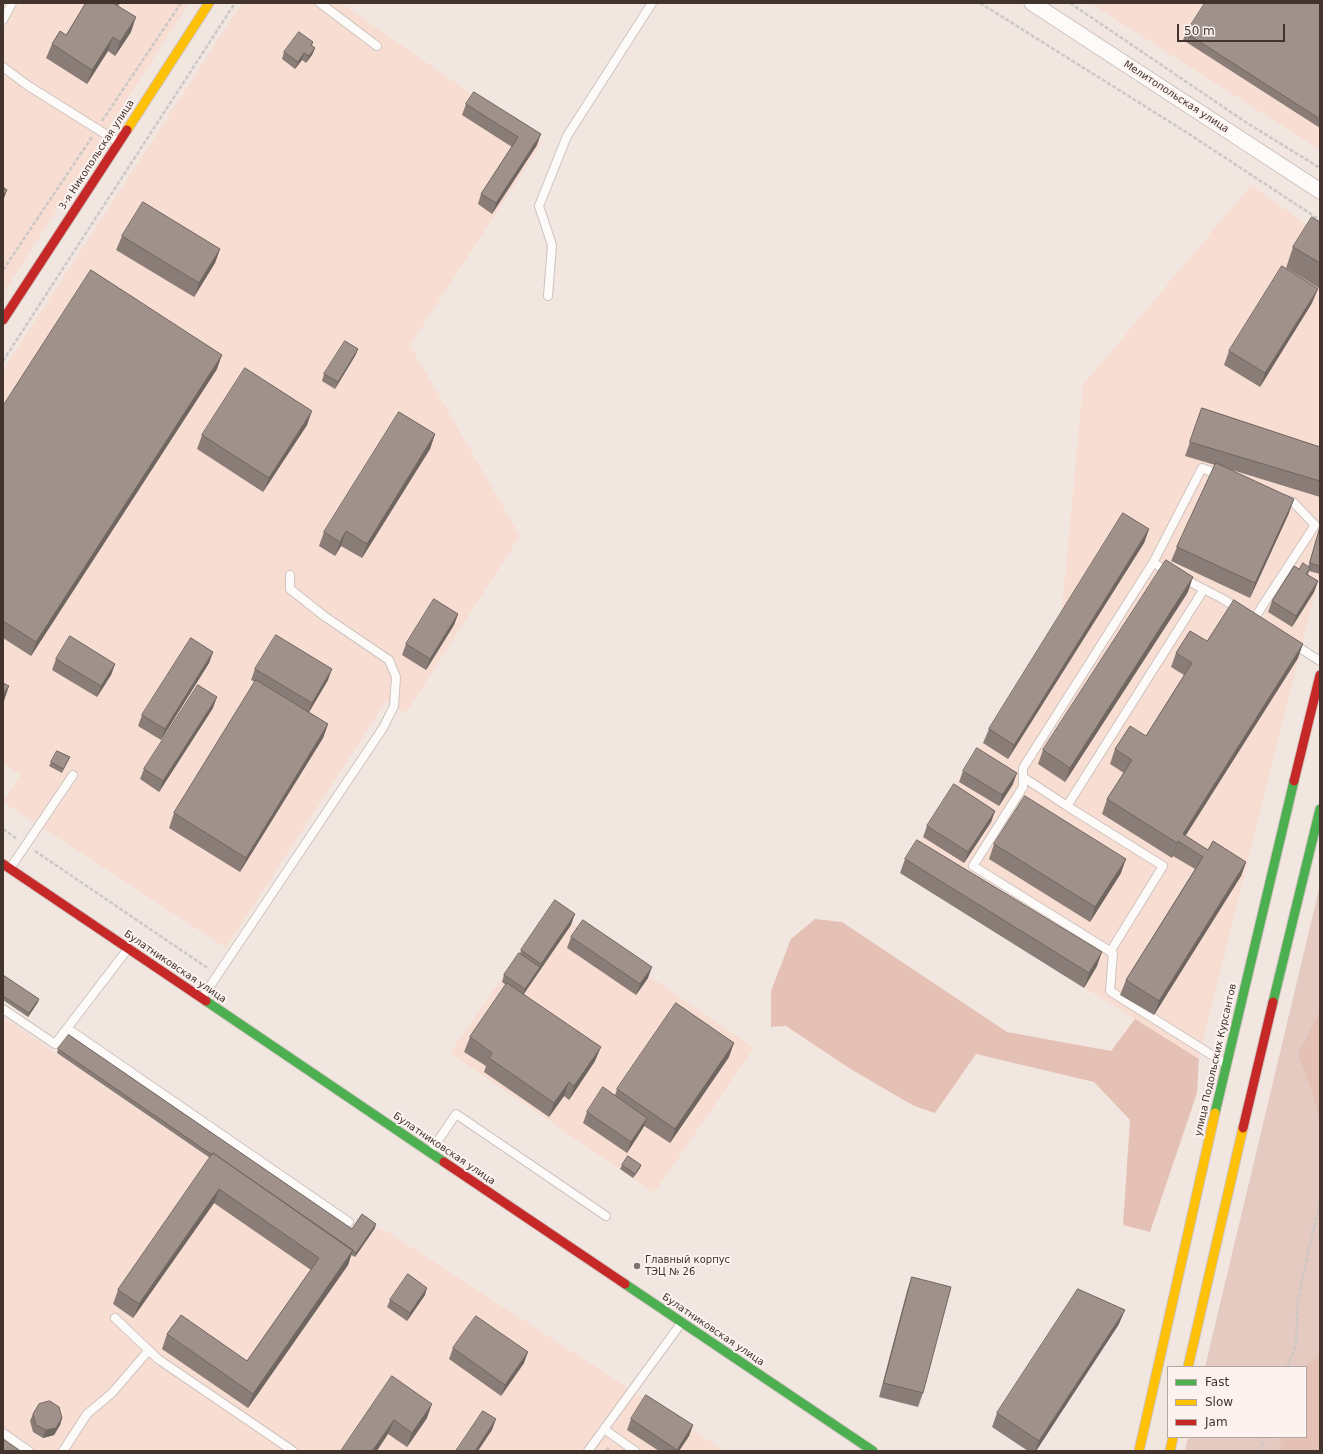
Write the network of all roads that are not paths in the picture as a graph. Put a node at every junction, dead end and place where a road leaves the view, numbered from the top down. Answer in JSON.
{"nodes":[{"id":1,"x":12,"y":3,"type":"edge"},
{"id":2,"x":209,"y":3,"type":"edge"},
{"id":3,"x":320,"y":3,"type":"edge"},
{"id":4,"x":652,"y":3,"type":"edge"},
{"id":5,"x":1032,"y":3,"type":"edge"},
{"id":6,"x":3,"y":20,"type":"edge"},
{"id":7,"x":377,"y":46,"type":"dead end"},
{"id":8,"x":3,"y":66,"type":"edge"},
{"id":9,"x":118,"y":142,"type":"junction"},
{"id":10,"x":1320,"y":191,"type":"edge"},
{"id":11,"x":548,"y":296,"type":"dead end"},
{"id":12,"x":3,"y":320,"type":"edge"},
{"id":13,"x":1230,"y":478,"type":"edge"},
{"id":14,"x":1279,"y":497,"type":"edge"},
{"id":15,"x":1153,"y":563,"type":"junction"},
{"id":16,"x":290,"y":575,"type":"dead end"},
{"id":17,"x":1204,"y":589,"type":"junction"},
{"id":18,"x":1285,"y":639,"type":"edge"},
{"id":19,"x":1320,"y":661,"type":"edge"},
{"id":20,"x":1320,"y":675,"type":"edge"},
{"id":21,"x":73,"y":775,"type":"dead end"},
{"id":22,"x":1023,"y":777,"type":"junction"},
{"id":23,"x":1067,"y":806,"type":"junction"},
{"id":24,"x":1320,"y":808,"type":"edge"},
{"id":25,"x":7,"y":867,"type":"edge"},
{"id":26,"x":128,"y":948,"type":"junction"},
{"id":27,"x":1110,"y":952,"type":"junction"},
{"id":28,"x":201,"y":998,"type":"junction"},
{"id":29,"x":3,"y":1009,"type":"edge"},
{"id":30,"x":67,"y":1028,"type":"junction"},
{"id":31,"x":1226,"y":1064,"type":"junction"},
{"id":32,"x":430,"y":1152,"type":"junction"},
{"id":33,"x":606,"y":1216,"type":"dead end"},
{"id":34,"x":349,"y":1222,"type":"dead end"},
{"id":35,"x":115,"y":1318,"type":"dead end"},
{"id":36,"x":682,"y":1322,"type":"junction"},
{"id":37,"x":149,"y":1350,"type":"junction"},
{"id":38,"x":1188,"y":1366,"type":"edge"},
{"id":39,"x":604,"y":1430,"type":"junction"},
{"id":40,"x":3,"y":1433,"type":"edge"},
{"id":41,"x":1173,"y":1438,"type":"edge"},
{"id":42,"x":29,"y":1451,"type":"edge"},
{"id":43,"x":63,"y":1451,"type":"edge"},
{"id":44,"x":292,"y":1451,"type":"edge"},
{"id":45,"x":588,"y":1451,"type":"edge"},
{"id":46,"x":635,"y":1451,"type":"edge"},
{"id":47,"x":873,"y":1451,"type":"edge"},
{"id":48,"x":1139,"y":1451,"type":"edge"},
{"id":49,"x":1170,"y":1451,"type":"edge"}],
"edges":[{"from":1,"to":6,"type":"lane"},
{"from":2,"to":9,"type":"street","name":"3-я Никопольская улица"},
{"from":3,"to":7,"type":"lane"},
{"from":4,"to":11,"type":"lane"},
{"from":5,"to":10,"type":"street","name":"Мелитопольская улица"},
{"from":8,"to":9,"type":"lane"},
{"from":9,"to":12,"type":"street","name":"3-я Никопольская улица"},
{"from":13,"to":15,"type":"lane"},
{"from":14,"to":17,"type":"lane"},
{"from":15,"to":17,"type":"lane"},
{"from":15,"to":22,"type":"lane"},
{"from":16,"to":28,"type":"lane"},
{"from":17,"to":23,"type":"lane"},
{"from":18,"to":19,"type":"lane"},
{"from":20,"to":31,"type":"street","name":"улица Подольских Курсантов"},
{"from":21,"to":25,"type":"lane"},
{"from":22,"to":23,"type":"lane"},
{"from":22,"to":27,"type":"lane"},
{"from":23,"to":27,"type":"lane"},
{"from":24,"to":38,"type":"street"},
{"from":25,"to":26,"type":"street","name":"Булатниковская улица"},
{"from":26,"to":28,"type":"street","name":"Булатниковская улица"},
{"from":26,"to":30,"type":"lane"},
{"from":27,"to":31,"type":"lane"},
{"from":28,"to":32,"type":"street","name":"Булатниковская улица"},
{"from":29,"to":30,"type":"lane"},
{"from":30,"to":34,"type":"lane"},
{"from":31,"to":48,"type":"street","name":"улица Подольских Курсантов"},
{"from":32,"to":33,"type":"lane"},
{"from":32,"to":36,"type":"street","name":"Булатниковская улица"},
{"from":35,"to":37,"type":"lane"},
{"from":36,"to":39,"type":"lane"},
{"from":36,"to":47,"type":"street","name":"Булатниковская улица"},
{"from":37,"to":43,"type":"lane"},
{"from":37,"to":44,"type":"lane"},
{"from":39,"to":45,"type":"lane"},
{"from":39,"to":46,"type":"lane"},
{"from":40,"to":42,"type":"lane"},
{"from":41,"to":49,"type":"street"}]}
